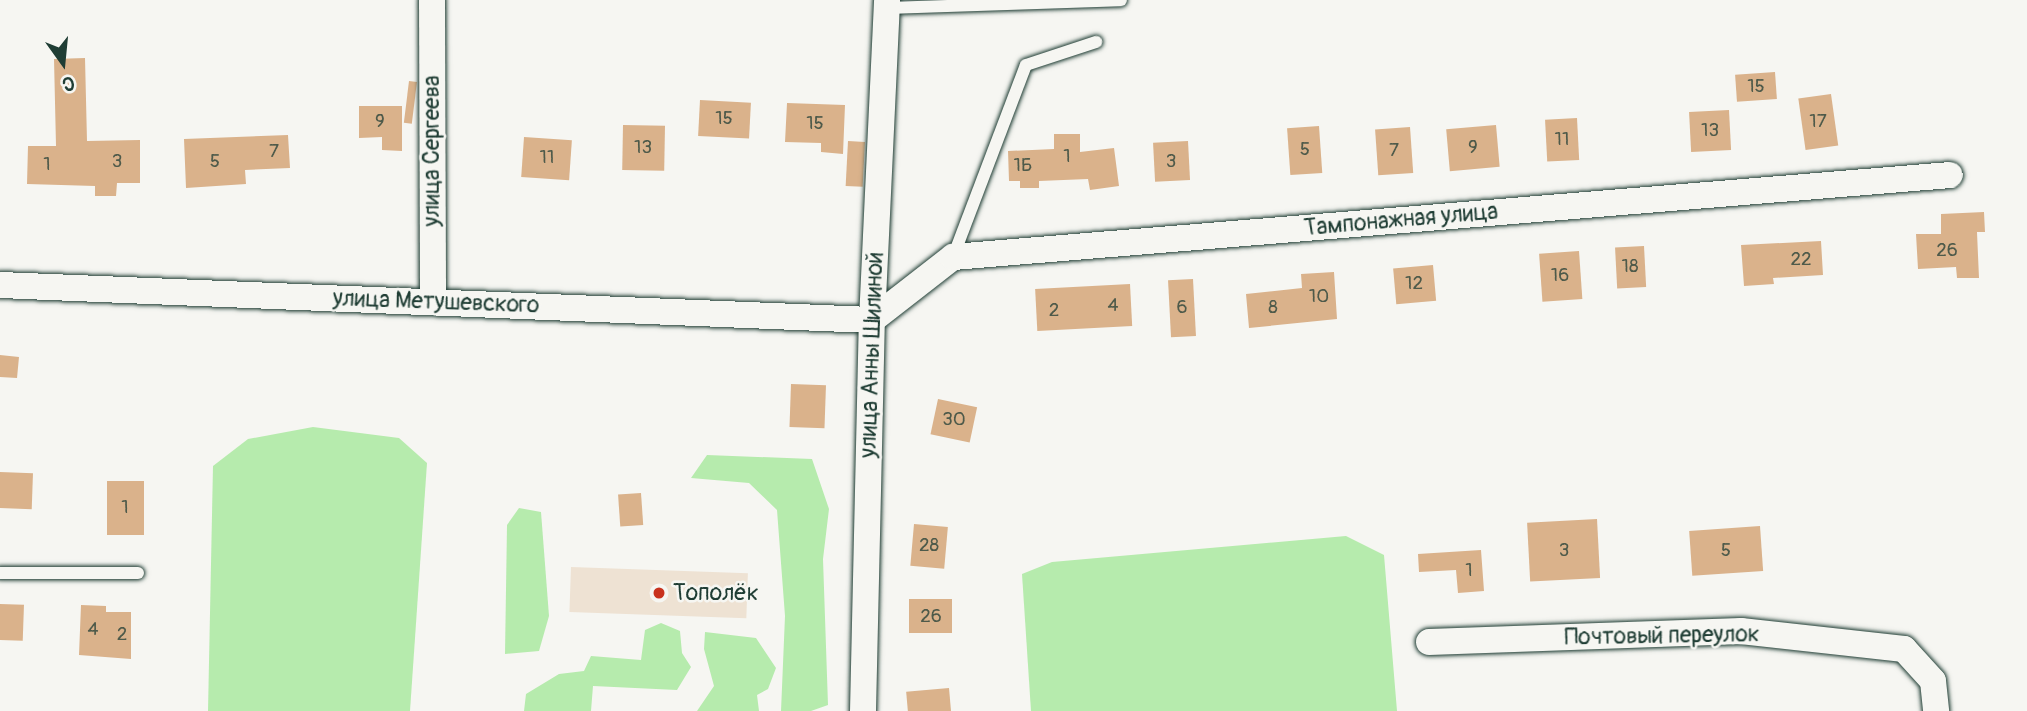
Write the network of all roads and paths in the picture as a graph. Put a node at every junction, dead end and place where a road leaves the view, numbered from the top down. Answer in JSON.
{"nodes":[{"id":1,"x":432,"y":0,"type":"edge"},
{"id":2,"x":1121,"y":0,"type":"edge"},
{"id":3,"x":887,"y":4,"type":"edge"},
{"id":4,"x":1096,"y":42,"type":"dead end"},
{"id":5,"x":1950,"y":175,"type":"dead end"},
{"id":6,"x":953,"y":257,"type":"junction"},
{"id":7,"x":0,"y":285,"type":"edge"},
{"id":8,"x":433,"y":302,"type":"junction"},
{"id":9,"x":872,"y":320,"type":"junction"},
{"id":10,"x":0,"y":573,"type":"edge"},
{"id":11,"x":138,"y":573,"type":"dead end"},
{"id":12,"x":1429,"y":642,"type":"dead end"},
{"id":13,"x":863,"y":711,"type":"edge"},
{"id":14,"x":1936,"y":711,"type":"edge"}],
"edges":[{"from":1,"to":8,"type":"street","name":"улица Сергеева"},
{"from":2,"to":3,"type":"lane"},
{"from":3,"to":9,"type":"street","name":"улица Анны Шилиной"},
{"from":4,"to":6,"type":"lane"},
{"from":5,"to":6,"type":"street","name":"Тампонажная улица"},
{"from":6,"to":9,"type":"street"},
{"from":7,"to":8,"type":"street","name":"улица Метушевского"},
{"from":8,"to":9,"type":"street","name":"улица Метушевского"},
{"from":9,"to":13,"type":"street","name":"улица Анны Шилиной"},
{"from":10,"to":11,"type":"lane"},
{"from":12,"to":14,"type":"street","name":"Почтовый переулок"}]}
